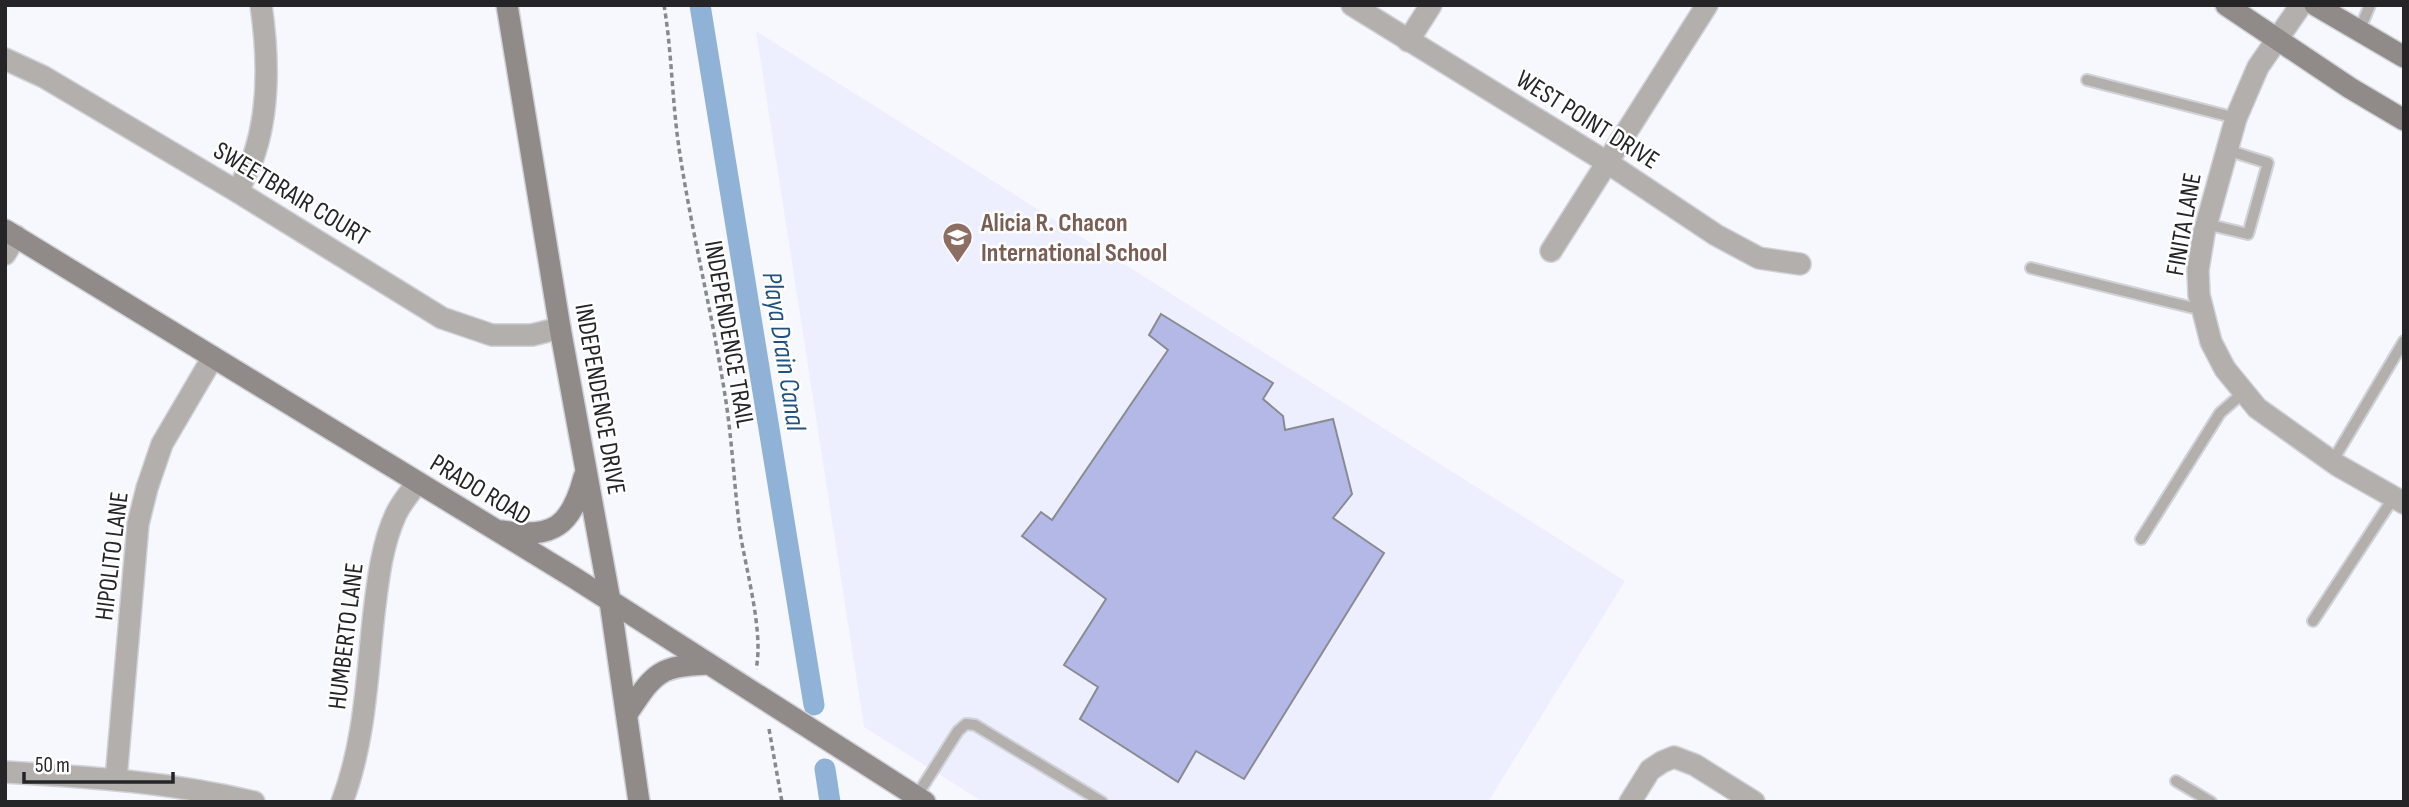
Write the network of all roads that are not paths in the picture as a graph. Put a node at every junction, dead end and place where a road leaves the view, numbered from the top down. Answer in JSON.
{"nodes":[{"id":1,"x":261,"y":5,"type":"edge"},
{"id":2,"x":507,"y":5,"type":"edge"},
{"id":3,"x":1352,"y":5,"type":"edge"},
{"id":4,"x":1431,"y":5,"type":"edge"},
{"id":5,"x":1707,"y":5,"type":"edge"},
{"id":6,"x":2226,"y":5,"type":"edge"},
{"id":7,"x":2301,"y":5,"type":"edge"},
{"id":8,"x":2316,"y":5,"type":"edge"},
{"id":9,"x":2370,"y":5,"type":"edge"},
{"id":10,"x":2359,"y":31,"type":"junction"},
{"id":11,"x":2278,"y":40,"type":"junction"},
{"id":12,"x":1408,"y":41,"type":"junction"},
{"id":13,"x":2403,"y":55,"type":"edge"},
{"id":14,"x":5,"y":59,"type":"edge"},
{"id":15,"x":2087,"y":80,"type":"dead end"},
{"id":16,"x":2236,"y":118,"type":"junction"},
{"id":17,"x":2404,"y":120,"type":"edge"},
{"id":18,"x":2227,"y":150,"type":"junction"},
{"id":19,"x":1608,"y":163,"type":"junction"},
{"id":20,"x":238,"y":192,"type":"junction"},
{"id":21,"x":2206,"y":224,"type":"junction"},
{"id":22,"x":9,"y":240,"type":"edge"},
{"id":23,"x":1551,"y":251,"type":"dead end"},
{"id":24,"x":1800,"y":264,"type":"dead end"},
{"id":25,"x":2031,"y":268,"type":"dead end"},
{"id":26,"x":2202,"y":310,"type":"junction"},
{"id":27,"x":560,"y":328,"type":"junction"},
{"id":28,"x":2404,"y":341,"type":"edge"},
{"id":29,"x":214,"y":357,"type":"junction"},
{"id":30,"x":2243,"y":393,"type":"junction"},
{"id":31,"x":2332,"y":462,"type":"junction"},
{"id":32,"x":585,"y":471,"type":"junction"},
{"id":33,"x":417,"y":483,"type":"junction"},
{"id":34,"x":2399,"y":500,"type":"edge"},
{"id":35,"x":495,"y":530,"type":"junction"},
{"id":36,"x":2141,"y":539,"type":"dead end"},
{"id":37,"x":610,"y":601,"type":"junction"},
{"id":38,"x":2312,"y":621,"type":"dead end"},
{"id":39,"x":708,"y":664,"type":"junction"},
{"id":40,"x":627,"y":714,"type":"junction"},
{"id":41,"x":5,"y":772,"type":"edge"},
{"id":42,"x":116,"y":779,"type":"junction"},
{"id":43,"x":2175,"y":781,"type":"dead end"},
{"id":44,"x":921,"y":799,"type":"edge"},
{"id":45,"x":254,"y":802,"type":"edge"},
{"id":46,"x":342,"y":802,"type":"edge"},
{"id":47,"x":639,"y":802,"type":"edge"},
{"id":48,"x":1102,"y":802,"type":"edge"},
{"id":49,"x":1630,"y":802,"type":"edge"},
{"id":50,"x":1754,"y":802,"type":"edge"},
{"id":51,"x":2211,"y":802,"type":"edge"}],
"edges":[{"from":1,"to":20,"type":"street"},
{"from":2,"to":27,"type":"street","name":"INDEPENDENCE DRIVE"},
{"from":3,"to":12,"type":"street","name":"WEST POINT DRIVE"},
{"from":4,"to":12,"type":"street"},
{"from":5,"to":19,"type":"street"},
{"from":6,"to":11,"type":"street"},
{"from":7,"to":11,"type":"street","name":"FINITA LANE"},
{"from":8,"to":10,"type":"street"},
{"from":9,"to":10,"type":"lane"},
{"from":10,"to":13,"type":"street"},
{"from":11,"to":16,"type":"street","name":"FINITA LANE"},
{"from":11,"to":17,"type":"street"},
{"from":12,"to":19,"type":"street","name":"WEST POINT DRIVE"},
{"from":14,"to":20,"type":"street","name":"SWEETBRAIR COURT"},
{"from":15,"to":16,"type":"lane"},
{"from":16,"to":18,"type":"street","name":"FINITA LANE"},
{"from":18,"to":21,"type":"street","name":"FINITA LANE"},
{"from":18,"to":21,"type":"lane"},
{"from":19,"to":23,"type":"street"},
{"from":19,"to":24,"type":"street","name":"WEST POINT DRIVE"},
{"from":20,"to":27,"type":"street","name":"SWEETBRAIR COURT"},
{"from":21,"to":26,"type":"street","name":"FINITA LANE"},
{"from":22,"to":29,"type":"street","name":"PRADO ROAD"},
{"from":25,"to":26,"type":"lane"},
{"from":26,"to":30,"type":"street","name":"FINITA LANE"},
{"from":27,"to":32,"type":"street","name":"INDEPENDENCE DRIVE"},
{"from":28,"to":31,"type":"lane"},
{"from":29,"to":33,"type":"street","name":"PRADO ROAD"},
{"from":29,"to":42,"type":"street","name":"HIPOLITO LANE"},
{"from":30,"to":31,"type":"street","name":"FINITA LANE"},
{"from":30,"to":36,"type":"lane"},
{"from":31,"to":34,"type":"street","name":"FINITA LANE"},
{"from":32,"to":35,"type":"street"},
{"from":32,"to":37,"type":"street","name":"INDEPENDENCE DRIVE"},
{"from":33,"to":35,"type":"street","name":"PRADO ROAD"},
{"from":33,"to":46,"type":"street","name":"HUMBERTO LANE"},
{"from":34,"to":38,"type":"lane"},
{"from":35,"to":37,"type":"street","name":"PRADO ROAD"},
{"from":37,"to":39,"type":"street","name":"PRADO ROAD"},
{"from":37,"to":40,"type":"street","name":"INDEPENDENCE DRIVE"},
{"from":39,"to":40,"type":"street"},
{"from":39,"to":44,"type":"street","name":"PRADO ROAD"},
{"from":40,"to":47,"type":"street","name":"INDEPENDENCE DRIVE"},
{"from":41,"to":42,"type":"street"},
{"from":42,"to":45,"type":"street"},
{"from":43,"to":51,"type":"lane"},
{"from":44,"to":48,"type":"lane"},
{"from":49,"to":50,"type":"street"}]}
